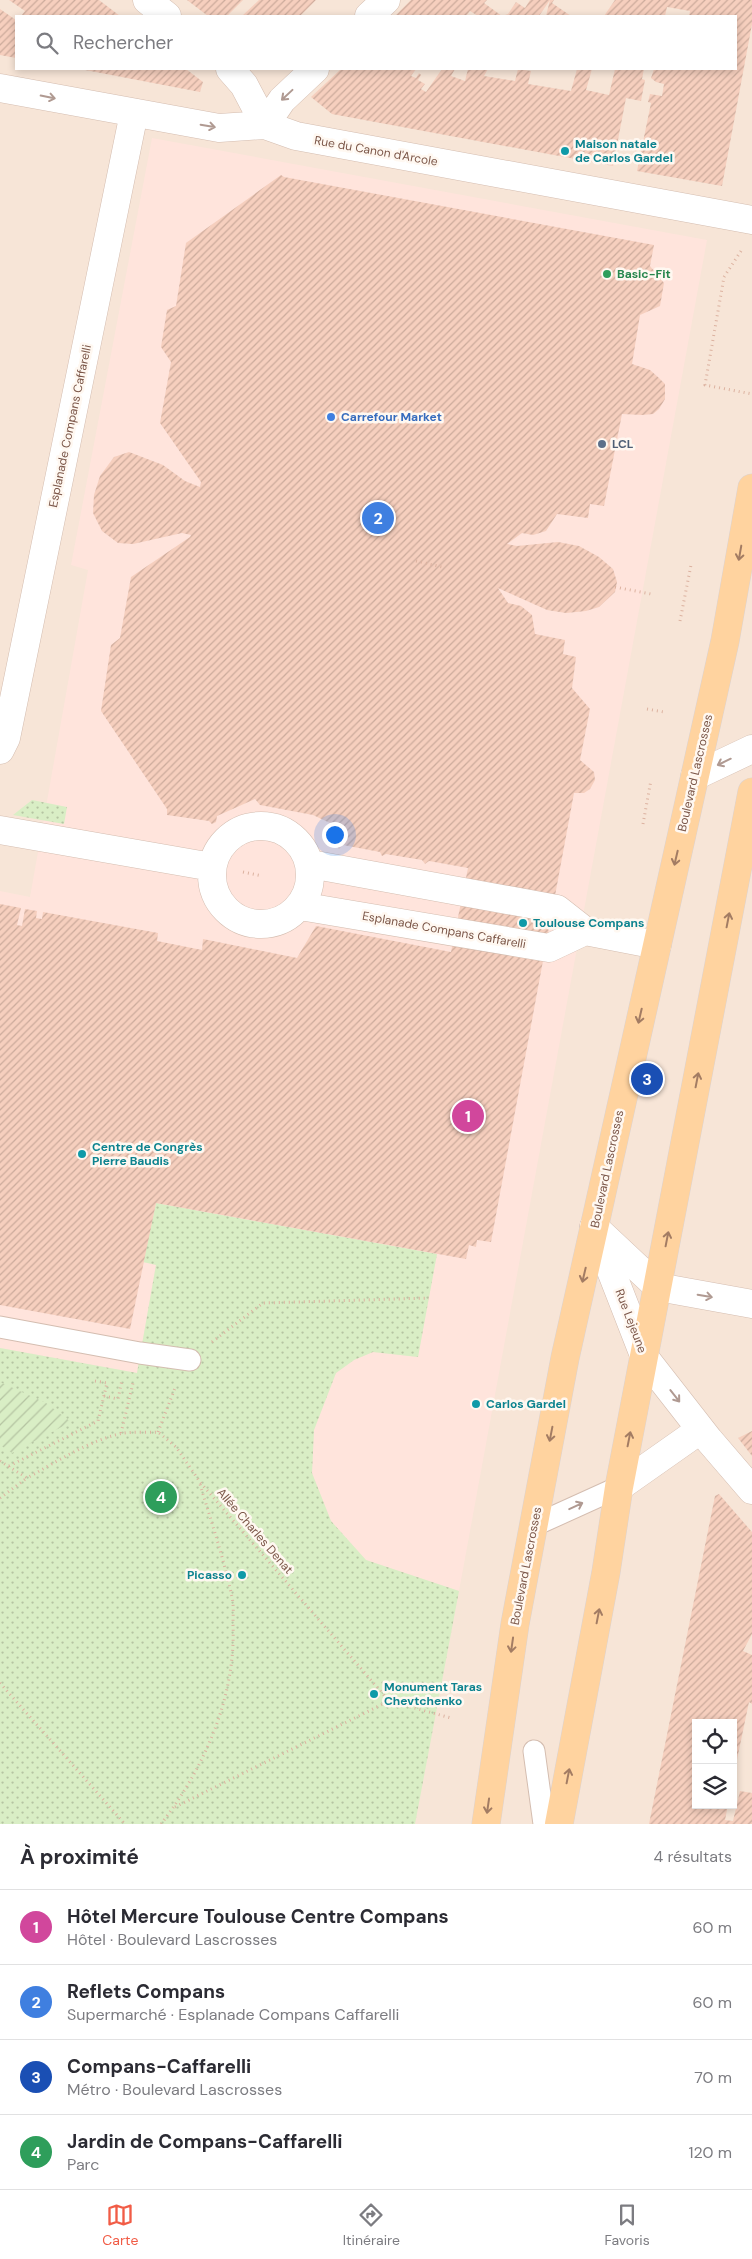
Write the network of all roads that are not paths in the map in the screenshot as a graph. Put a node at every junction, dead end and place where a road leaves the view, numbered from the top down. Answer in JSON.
{"nodes":[{"id":1,"x":147,"y":0,"type":"edge"},
{"id":2,"x":386,"y":0,"type":"edge"},
{"id":3,"x":166,"y":15,"type":"edge"},
{"id":4,"x":370,"y":15,"type":"edge"},
{"id":5,"x":231,"y":70,"type":"edge"},
{"id":6,"x":314,"y":70,"type":"edge"},
{"id":7,"x":0,"y":88,"type":"edge"},
{"id":8,"x":134,"y":113,"type":"junction"},
{"id":9,"x":265,"y":126,"type":"junction"},
{"id":10,"x":751,"y":220,"type":"edge"},
{"id":11,"x":752,"y":488,"type":"edge"},
{"id":12,"x":2,"y":742,"type":"edge"},
{"id":13,"x":752,"y":749,"type":"edge"},
{"id":14,"x":695,"y":776,"type":"junction"},
{"id":15,"x":752,"y":792,"type":"edge"},
{"id":16,"x":0,"y":830,"type":"edge"},
{"id":17,"x":310,"y":864,"type":"junction"},
{"id":18,"x":212,"y":867,"type":"junction"},
{"id":19,"x":300,"y":906,"type":"junction"},
{"id":20,"x":585,"y":931,"type":"junction"},
{"id":21,"x":656,"y":944,"type":"junction"},
{"id":22,"x":594,"y":1227,"type":"junction"},
{"id":23,"x":658,"y":1287,"type":"junction"},
{"id":24,"x":752,"y":1304,"type":"edge"},
{"id":25,"x":0,"y":1327,"type":"edge"},
{"id":26,"x":645,"y":1358,"type":"junction"},
{"id":27,"x":190,"y":1360,"type":"road end"},
{"id":28,"x":700,"y":1430,"type":"junction"},
{"id":29,"x":619,"y":1486,"type":"junction"},
{"id":30,"x":752,"y":1490,"type":"edge"},
{"id":31,"x":533,"y":1526,"type":"junction"},
{"id":32,"x":534,"y":1751,"type":"dead end"},
{"id":33,"x":486,"y":1824,"type":"edge"},
{"id":34,"x":544,"y":1824,"type":"edge"},
{"id":35,"x":559,"y":1824,"type":"edge"}],
"edges":[{"from":1,"to":3,"type":"street"},
{"from":2,"to":4,"type":"street"},
{"from":5,"to":9,"type":"street"},
{"from":6,"to":9,"type":"street","one_way":true},
{"from":7,"to":8,"type":"street","name":"Rue du Canon d'Arcole","one_way":true},
{"from":8,"to":9,"type":"street","name":"Rue du Canon d'Arcole","one_way":true},
{"from":8,"to":12,"type":"street","name":"Esplanade Compans Caffarelli"},
{"from":9,"to":10,"type":"street","name":"Rue du Canon d'Arcole"},
{"from":11,"to":14,"type":"main road","name":"Boulevard Lascrosses","one_way":true},
{"from":13,"to":14,"type":"street","one_way":true},
{"from":14,"to":21,"type":"main road","name":"Boulevard Lascrosses","one_way":true},
{"from":23,"to":15,"type":"main road","one_way":true},
{"from":16,"to":18,"type":"street"},
{"from":17,"to":18,"type":"street"},
{"from":17,"to":19,"type":"street"},
{"from":17,"to":20,"type":"street"},
{"from":18,"to":19,"type":"street"},
{"from":19,"to":20,"type":"street","name":"Esplanade Compans Caffarelli"},
{"from":20,"to":21,"type":"street"},
{"from":21,"to":22,"type":"main road","name":"Boulevard Lascrosses","one_way":true},
{"from":22,"to":23,"type":"street"},
{"from":22,"to":26,"type":"street","name":"Rue Lejeune"},
{"from":22,"to":31,"type":"main road","name":"Boulevard Lascrosses","one_way":true},
{"from":23,"to":24,"type":"street","one_way":true},
{"from":23,"to":26,"type":"main road"},
{"from":25,"to":27,"type":"lane"},
{"from":26,"to":28,"type":"street","name":"Rue Lejeune","one_way":true},
{"from":29,"to":26,"type":"main road","one_way":true},
{"from":28,"to":29,"type":"street"},
{"from":28,"to":30,"type":"street","name":"Rue Lejeune"},
{"from":31,"to":29,"type":"lane","one_way":true},
{"from":35,"to":29,"type":"main road","one_way":true},
{"from":31,"to":33,"type":"main road","name":"Boulevard Lascrosses","one_way":true},
{"from":32,"to":34,"type":"lane"}]}
